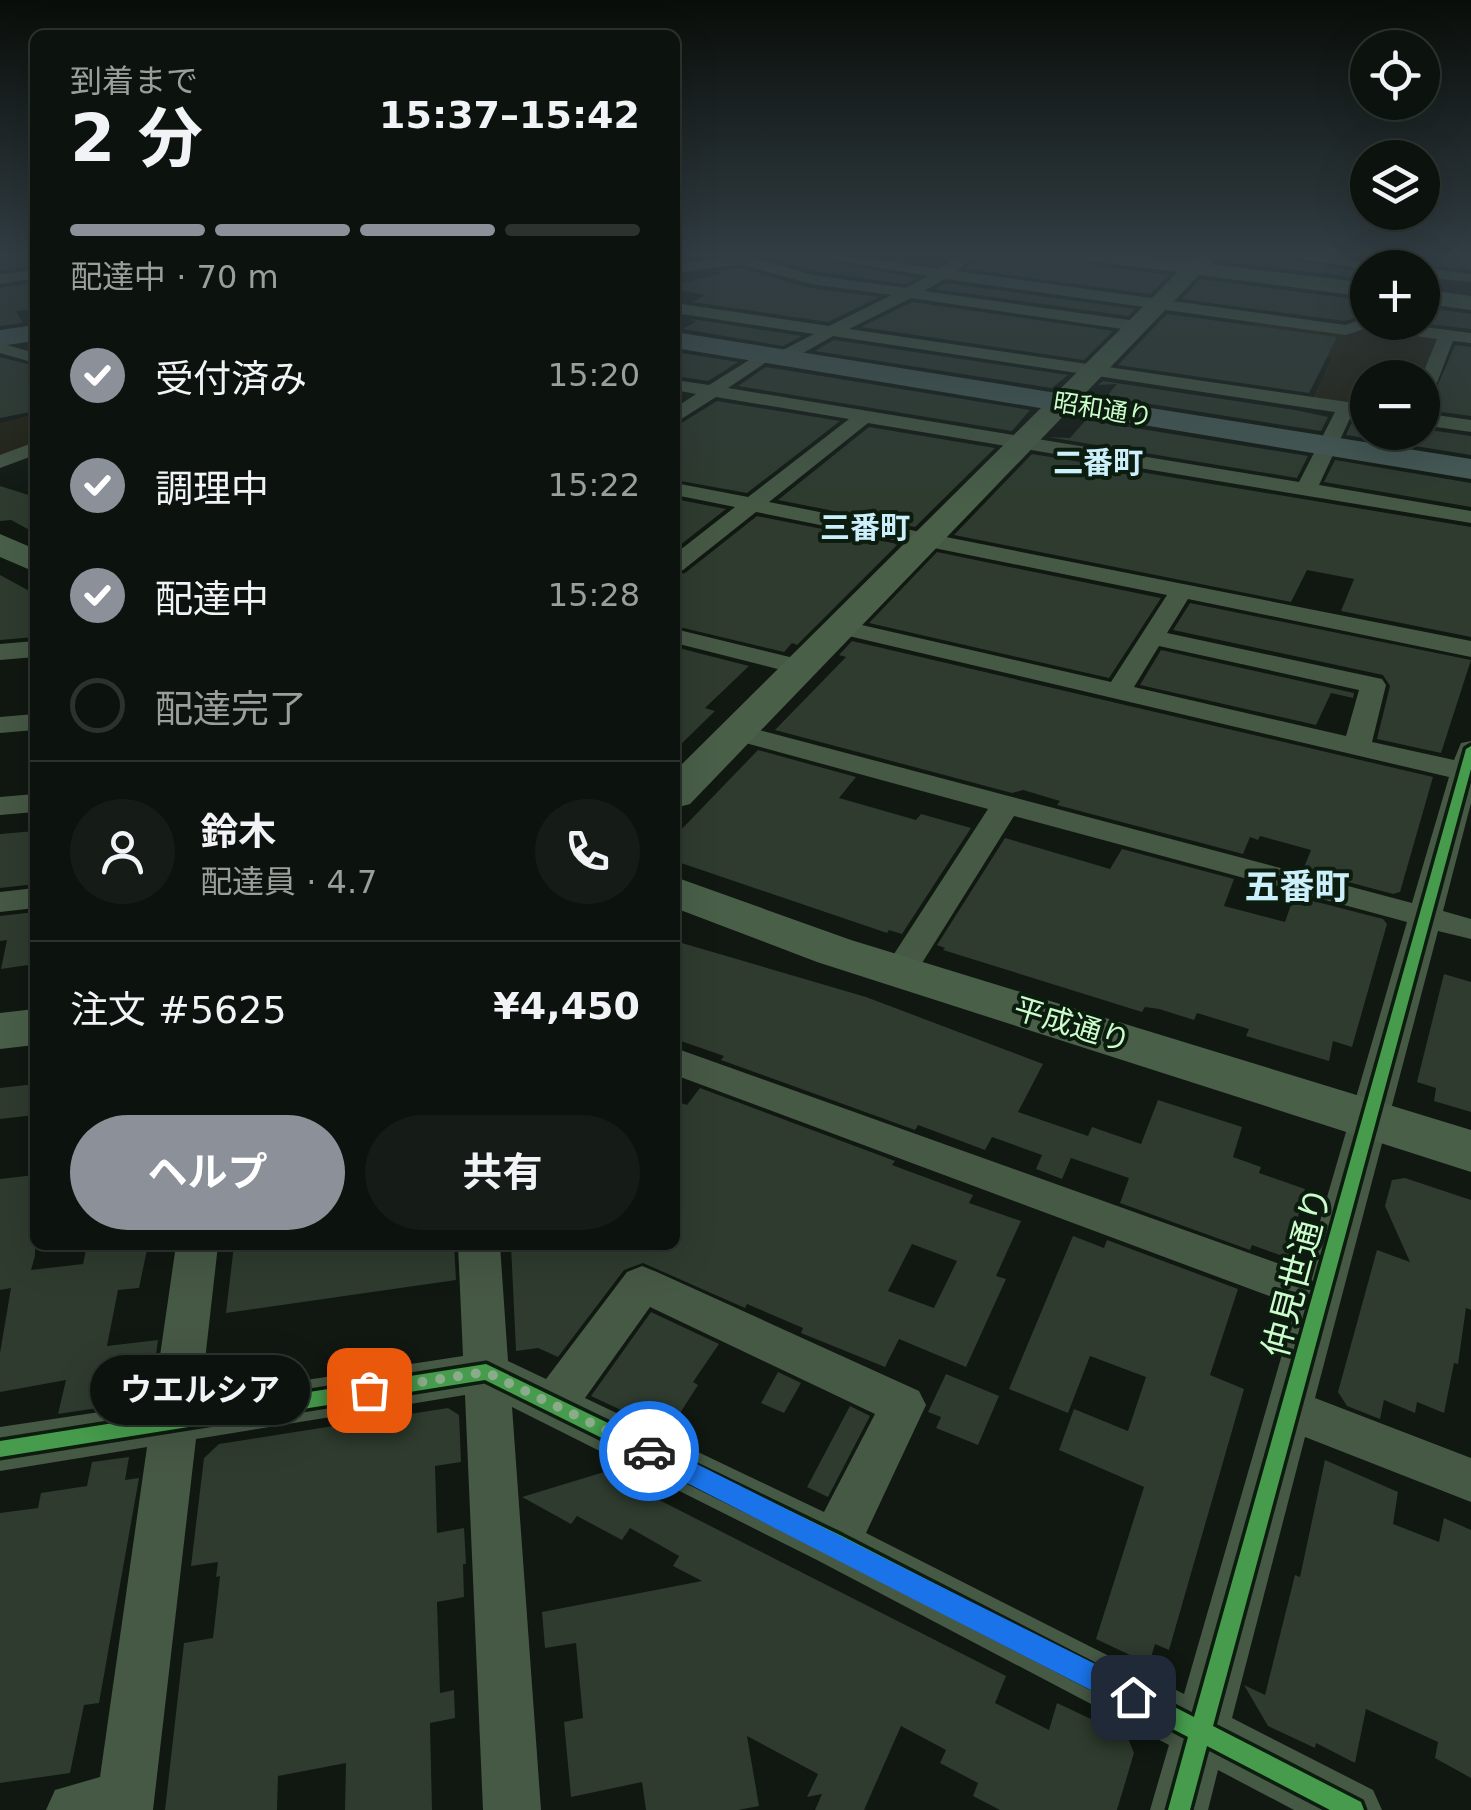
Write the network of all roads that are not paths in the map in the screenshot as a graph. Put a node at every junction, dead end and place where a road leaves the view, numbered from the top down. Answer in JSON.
{"nodes":[{"id":1,"x":808,"y":339,"type":"edge"},
{"id":2,"x":891,"y":339,"type":"edge"},
{"id":3,"x":1123,"y":339,"type":"edge"},
{"id":4,"x":680,"y":341,"type":"edge"},
{"id":5,"x":0,"y":348,"type":"edge"},
{"id":6,"x":774,"y":356,"type":"junction"},
{"id":7,"x":30,"y":357,"type":"edge"},
{"id":8,"x":1093,"y":370,"type":"junction"},
{"id":9,"x":680,"y":386,"type":"edge"},
{"id":10,"x":712,"y":392,"type":"junction"},
{"id":11,"x":1063,"y":403,"type":"junction"},
{"id":12,"x":1346,"y":408,"type":"junction"},
{"id":13,"x":1350,"y":409,"type":"edge"},
{"id":14,"x":680,"y":413,"type":"edge"},
{"id":15,"x":864,"y":417,"type":"junction"},
{"id":16,"x":1440,"y":422,"type":"edge"},
{"id":17,"x":1471,"y":426,"type":"edge"},
{"id":18,"x":1020,"y":445,"type":"junction"},
{"id":19,"x":1328,"y":446,"type":"junction"},
{"id":20,"x":30,"y":450,"type":"edge"},
{"id":21,"x":0,"y":462,"type":"edge"},
{"id":22,"x":1471,"y":469,"type":"edge"},
{"id":23,"x":680,"y":491,"type":"edge"},
{"id":24,"x":1306,"y":492,"type":"junction"},
{"id":25,"x":754,"y":505,"type":"junction"},
{"id":26,"x":1471,"y":518,"type":"edge"},
{"id":27,"x":680,"y":535,"type":"edge"},
{"id":28,"x":926,"y":540,"type":"junction"},
{"id":29,"x":708,"y":541,"type":"junction"},
{"id":30,"x":0,"y":544,"type":"edge"},
{"id":31,"x":30,"y":559,"type":"edge"},
{"id":32,"x":680,"y":561,"type":"edge"},
{"id":33,"x":1181,"y":591,"type":"junction"},
{"id":34,"x":840,"y":628,"type":"junction"},
{"id":35,"x":1152,"y":637,"type":"junction"},
{"id":36,"x":680,"y":642,"type":"edge"},
{"id":37,"x":30,"y":649,"type":"edge"},
{"id":38,"x":1471,"y":649,"type":"edge"},
{"id":39,"x":0,"y":652,"type":"edge"},
{"id":40,"x":801,"y":667,"type":"junction"},
{"id":41,"x":1118,"y":692,"type":"junction"},
{"id":42,"x":30,"y":722,"type":"edge"},
{"id":43,"x":0,"y":725,"type":"edge"},
{"id":44,"x":737,"y":732,"type":"junction"},
{"id":45,"x":1356,"y":746,"type":"junction"},
{"id":46,"x":1469,"y":764,"type":"edge"},
{"id":47,"x":680,"y":789,"type":"edge"},
{"id":48,"x":30,"y":803,"type":"edge"},
{"id":49,"x":1006,"y":804,"type":"junction"},
{"id":50,"x":0,"y":806,"type":"edge"},
{"id":51,"x":680,"y":894,"type":"edge"},
{"id":52,"x":30,"y":899,"type":"edge"},
{"id":53,"x":0,"y":902,"type":"edge"},
{"id":54,"x":1425,"y":917,"type":"junction"},
{"id":55,"x":1471,"y":929,"type":"edge"},
{"id":56,"x":900,"y":971,"type":"junction"},
{"id":57,"x":30,"y":1028,"type":"edge"},
{"id":58,"x":0,"y":1031,"type":"edge"},
{"id":59,"x":680,"y":1063,"type":"edge"},
{"id":60,"x":1369,"y":1118,"type":"junction"},
{"id":61,"x":1471,"y":1150,"type":"edge"},
{"id":62,"x":196,"y":1250,"type":"edge"},
{"id":63,"x":479,"y":1250,"type":"edge"},
{"id":64,"x":1322,"y":1296,"type":"junction"},
{"id":65,"x":486,"y":1372,"type":"junction"},
{"id":66,"x":554,"y":1404,"type":"junction"},
{"id":67,"x":1291,"y":1410,"type":"junction"},
{"id":68,"x":173,"y":1421,"type":"junction"},
{"id":69,"x":0,"y":1449,"type":"edge"},
{"id":70,"x":1471,"y":1480,"type":"edge"},
{"id":71,"x":835,"y":1543,"type":"junction"},
{"id":72,"x":1200,"y":1731,"type":"junction"},
{"id":73,"x":108,"y":1807,"type":"edge"},
{"id":74,"x":512,"y":1810,"type":"edge"},
{"id":75,"x":1179,"y":1810,"type":"edge"},
{"id":76,"x":1352,"y":1810,"type":"edge"}],
"edges":[{"from":1,"to":6,"type":"street"},
{"from":2,"to":8,"type":"street"},
{"from":3,"to":8,"type":"street"},
{"from":4,"to":6,"type":"highway","name":"昭和通り"},
{"from":5,"to":7,"type":"street"},
{"from":6,"to":10,"type":"street"},
{"from":6,"to":11,"type":"highway","name":"昭和通り"},
{"from":8,"to":11,"type":"street"},
{"from":8,"to":12,"type":"street"},
{"from":9,"to":10,"type":"street"},
{"from":10,"to":14,"type":"street"},
{"from":10,"to":15,"type":"street"},
{"from":11,"to":18,"type":"street"},
{"from":11,"to":19,"type":"highway","name":"昭和通り"},
{"from":12,"to":13,"type":"street"},
{"from":12,"to":19,"type":"street"},
{"from":15,"to":18,"type":"street"},
{"from":15,"to":25,"type":"street"},
{"from":16,"to":17,"type":"street"},
{"from":18,"to":24,"type":"street"},
{"from":18,"to":28,"type":"street"},
{"from":19,"to":22,"type":"highway","name":"昭和通り"},
{"from":19,"to":24,"type":"street"},
{"from":20,"to":21,"type":"street"},
{"from":23,"to":25,"type":"street"},
{"from":24,"to":26,"type":"street"},
{"from":25,"to":28,"type":"street"},
{"from":25,"to":29,"type":"street"},
{"from":27,"to":29,"type":"street"},
{"from":28,"to":33,"type":"street"},
{"from":28,"to":34,"type":"street"},
{"from":29,"to":32,"type":"street"},
{"from":30,"to":31,"type":"street"},
{"from":33,"to":35,"type":"street"},
{"from":33,"to":38,"type":"street"},
{"from":34,"to":40,"type":"street"},
{"from":34,"to":41,"type":"street"},
{"from":35,"to":41,"type":"street"},
{"from":35,"to":45,"type":"street"},
{"from":36,"to":40,"type":"street"},
{"from":37,"to":39,"type":"street"},
{"from":40,"to":44,"type":"street"},
{"from":41,"to":45,"type":"street"},
{"from":42,"to":43,"type":"street"},
{"from":44,"to":47,"type":"street"},
{"from":44,"to":49,"type":"street"},
{"from":45,"to":46,"type":"street"},
{"from":46,"to":54,"type":"street","name":"仲見世通り"},
{"from":48,"to":50,"type":"street"},
{"from":49,"to":54,"type":"street"},
{"from":49,"to":56,"type":"street"},
{"from":51,"to":56,"type":"street","name":"平成通り"},
{"from":52,"to":53,"type":"street"},
{"from":54,"to":55,"type":"street"},
{"from":54,"to":60,"type":"street","name":"仲見世通り"},
{"from":56,"to":60,"type":"street","name":"平成通り"},
{"from":57,"to":58,"type":"street"},
{"from":59,"to":64,"type":"street"},
{"from":60,"to":61,"type":"street","name":"平成通り"},
{"from":60,"to":64,"type":"street","name":"仲見世通り"},
{"from":62,"to":68,"type":"street"},
{"from":63,"to":65,"type":"street"},
{"from":64,"to":67,"type":"street","name":"仲見世通り"},
{"from":65,"to":66,"type":"street"},
{"from":65,"to":68,"type":"street"},
{"from":65,"to":74,"type":"street"},
{"from":66,"to":71,"type":"street"},
{"from":66,"to":71,"type":"street"},
{"from":67,"to":70,"type":"street"},
{"from":67,"to":72,"type":"street","name":"仲見世通り"},
{"from":68,"to":69,"type":"street"},
{"from":68,"to":73,"type":"street"},
{"from":71,"to":72,"type":"street"},
{"from":72,"to":75,"type":"street","name":"仲見世通り"},
{"from":72,"to":76,"type":"street"}]}
